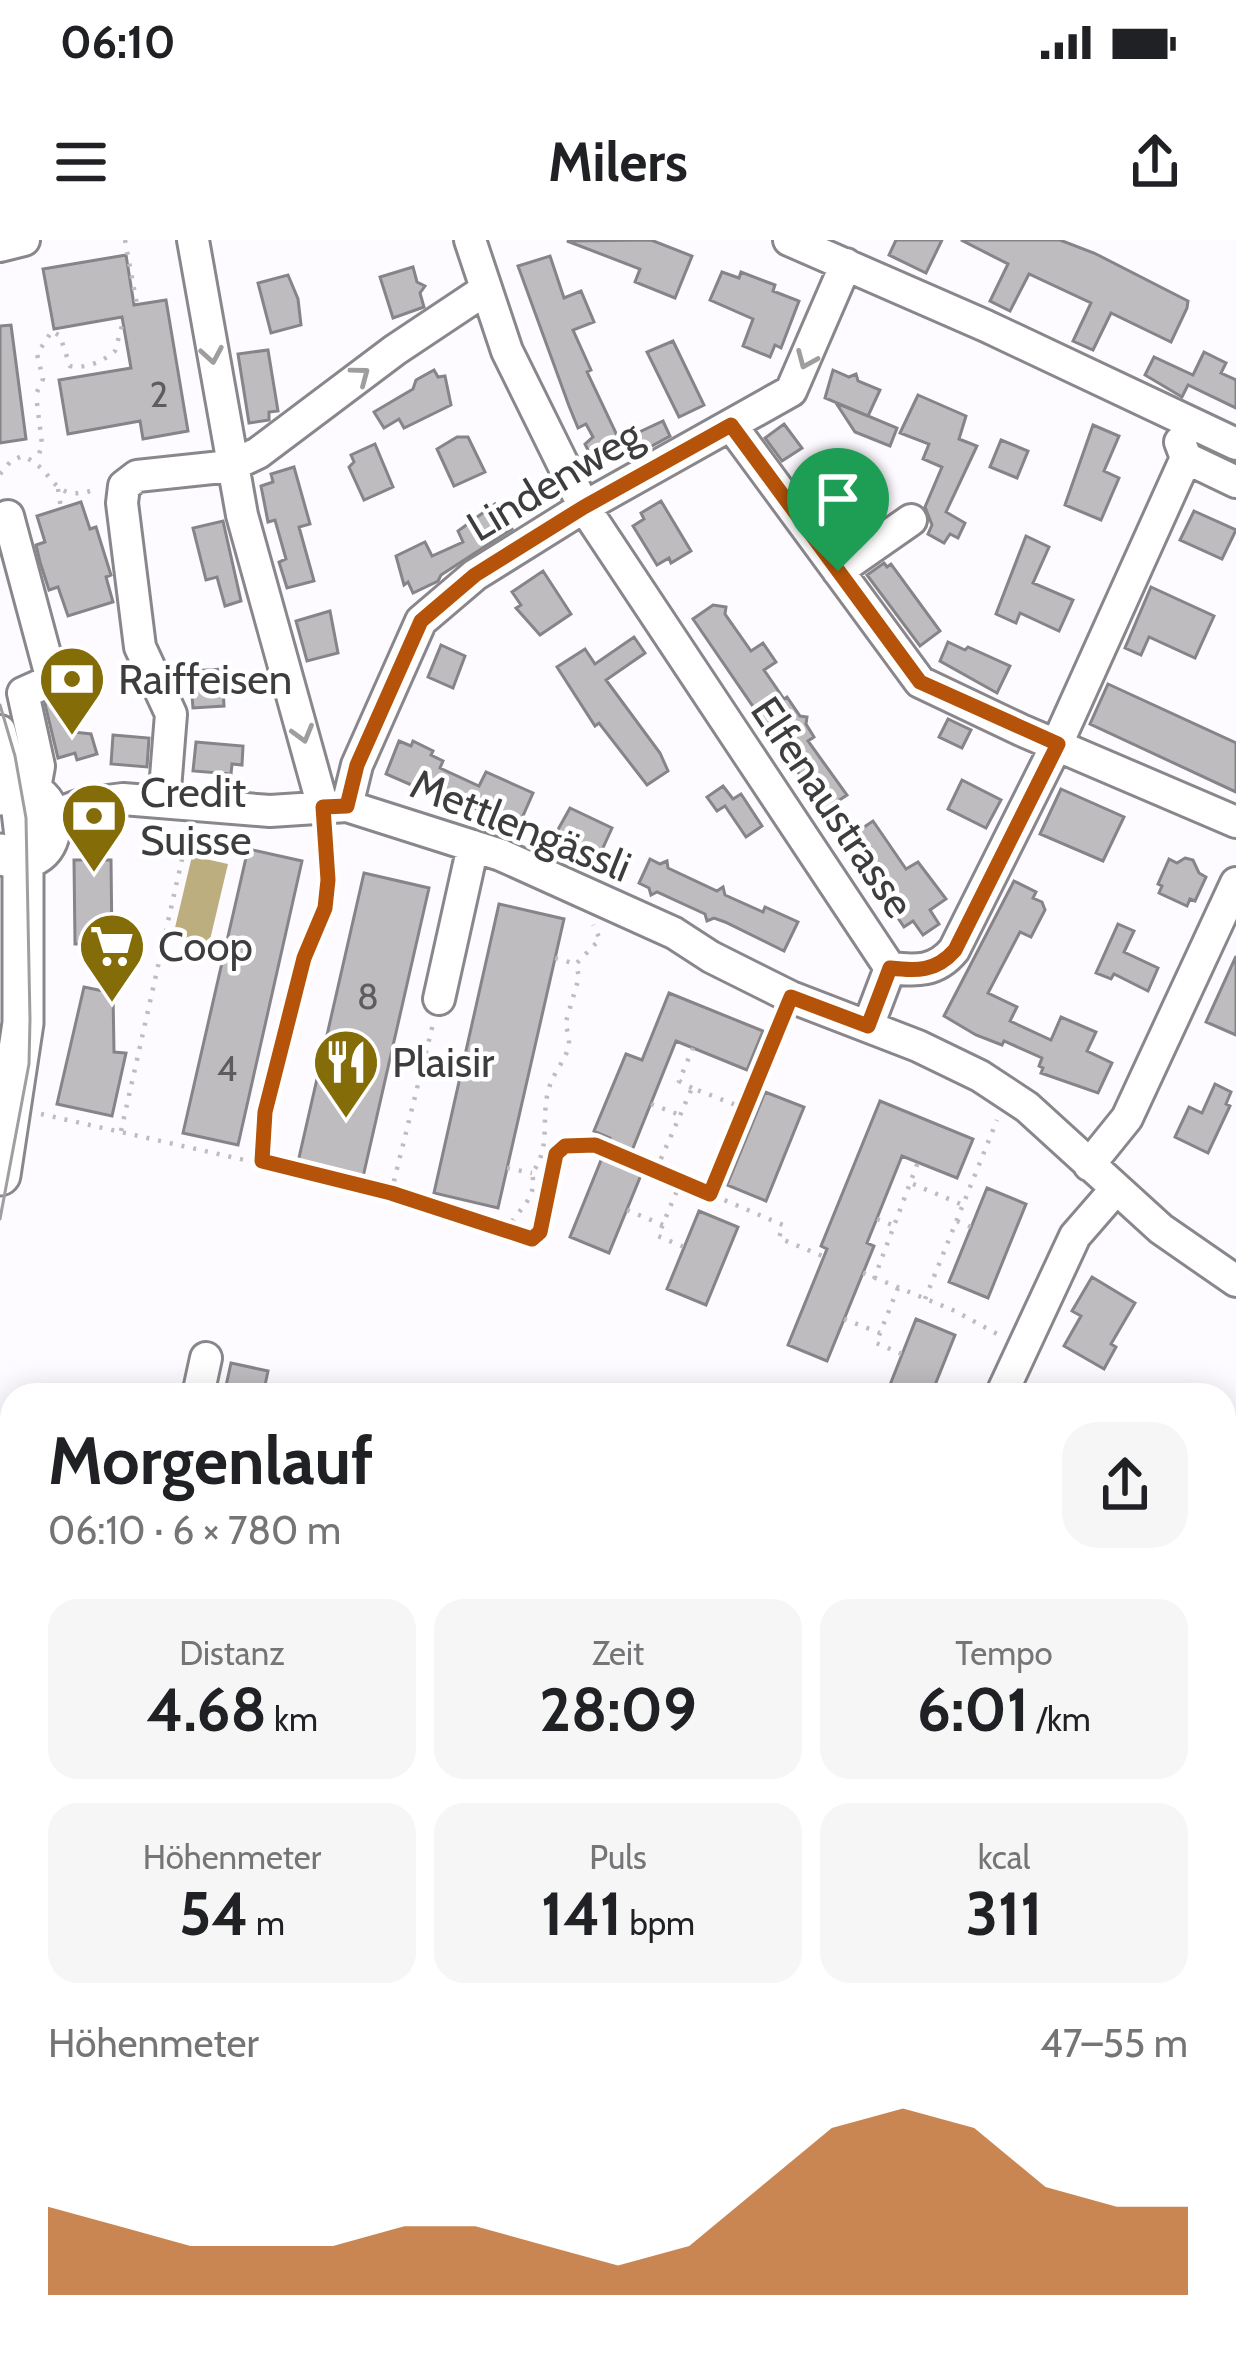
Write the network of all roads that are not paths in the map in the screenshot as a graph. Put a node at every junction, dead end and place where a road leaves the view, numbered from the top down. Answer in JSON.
{"nodes":[{"id":1,"x":24,"y":240,"type":"edge"},
{"id":2,"x":193,"y":240,"type":"edge"},
{"id":3,"x":470,"y":240,"type":"edge"},
{"id":4,"x":789,"y":240,"type":"edge"},
{"id":5,"x":0,"y":246,"type":"edge"},
{"id":6,"x":846,"y":264,"type":"junction"},
{"id":7,"x":485,"y":290,"type":"junction"},
{"id":8,"x":1169,"y":414,"type":"junction"},
{"id":9,"x":731,"y":425,"type":"junction"},
{"id":10,"x":1236,"y":444,"type":"edge"},
{"id":11,"x":1186,"y":458,"type":"junction"},
{"id":12,"x":231,"y":466,"type":"junction"},
{"id":13,"x":1236,"y":482,"type":"edge"},
{"id":14,"x":584,"y":507,"type":"junction"},
{"id":15,"x":8,"y":516,"type":"dead end"},
{"id":16,"x":910,"y":520,"type":"dead end"},
{"id":17,"x":838,"y":571,"type":"junction"},
{"id":18,"x":0,"y":731,"type":"edge"},
{"id":19,"x":1058,"y":744,"type":"junction"},
{"id":20,"x":25,"y":799,"type":"edge"},
{"id":21,"x":179,"y":803,"type":"junction"},
{"id":22,"x":335,"y":806,"type":"junction"},
{"id":23,"x":1236,"y":821,"type":"edge"},
{"id":24,"x":473,"y":846,"type":"junction"},
{"id":25,"x":12,"y":856,"type":"edge"},
{"id":26,"x":1236,"y":883,"type":"edge"},
{"id":27,"x":890,"y":968,"type":"junction"},
{"id":28,"x":439,"y":999,"type":"road end"},
{"id":29,"x":868,"y":1026,"type":"junction"},
{"id":30,"x":1089,"y":1165,"type":"junction"},
{"id":31,"x":0,"y":1175,"type":"edge"},
{"id":32,"x":1115,"y":1190,"type":"junction"},
{"id":33,"x":1236,"y":1281,"type":"edge"},
{"id":34,"x":206,"y":1358,"type":"dead end"},
{"id":35,"x":201,"y":1383,"type":"edge"},
{"id":36,"x":1006,"y":1383,"type":"edge"}],
"edges":[{"from":1,"to":5,"type":"street"},
{"from":2,"to":12,"type":"street","one_way":true},
{"from":3,"to":7,"type":"street","name":"Elfenaustrasse"},
{"from":4,"to":6,"type":"street"},
{"from":6,"to":8,"type":"street"},
{"from":6,"to":9,"type":"street","name":"Lindenweg","one_way":true},
{"from":12,"to":7,"type":"street","one_way":true},
{"from":7,"to":14,"type":"street","name":"Elfenaustrasse"},
{"from":8,"to":10,"type":"street"},
{"from":8,"to":11,"type":"street"},
{"from":9,"to":14,"type":"street","name":"Lindenweg"},
{"from":9,"to":17,"type":"street"},
{"from":11,"to":13,"type":"street"},
{"from":11,"to":19,"type":"street"},
{"from":12,"to":21,"type":"street"},
{"from":12,"to":22,"type":"street","one_way":true},
{"from":14,"to":22,"type":"street","name":"Lindenweg"},
{"from":14,"to":27,"type":"street","name":"Elfenaustrasse"},
{"from":15,"to":20,"type":"street"},
{"from":16,"to":17,"type":"street"},
{"from":17,"to":19,"type":"street"},
{"from":18,"to":20,"type":"street"},
{"from":19,"to":23,"type":"street"},
{"from":19,"to":27,"type":"street"},
{"from":20,"to":21,"type":"street","name":"Mettlengässli"},
{"from":20,"to":25,"type":"main road"},
{"from":21,"to":22,"type":"street","name":"Mettlengässli"},
{"from":22,"to":24,"type":"street","name":"Mettlengässli"},
{"from":24,"to":28,"type":"street"},
{"from":24,"to":29,"type":"street","name":"Mettlengässli"},
{"from":25,"to":31,"type":"main road"},
{"from":26,"to":30,"type":"street"},
{"from":27,"to":29,"type":"street","name":"Elfenaustrasse"},
{"from":29,"to":30,"type":"street"},
{"from":30,"to":32,"type":"street"},
{"from":32,"to":33,"type":"street"},
{"from":32,"to":36,"type":"street"},
{"from":34,"to":35,"type":"street"}]}
